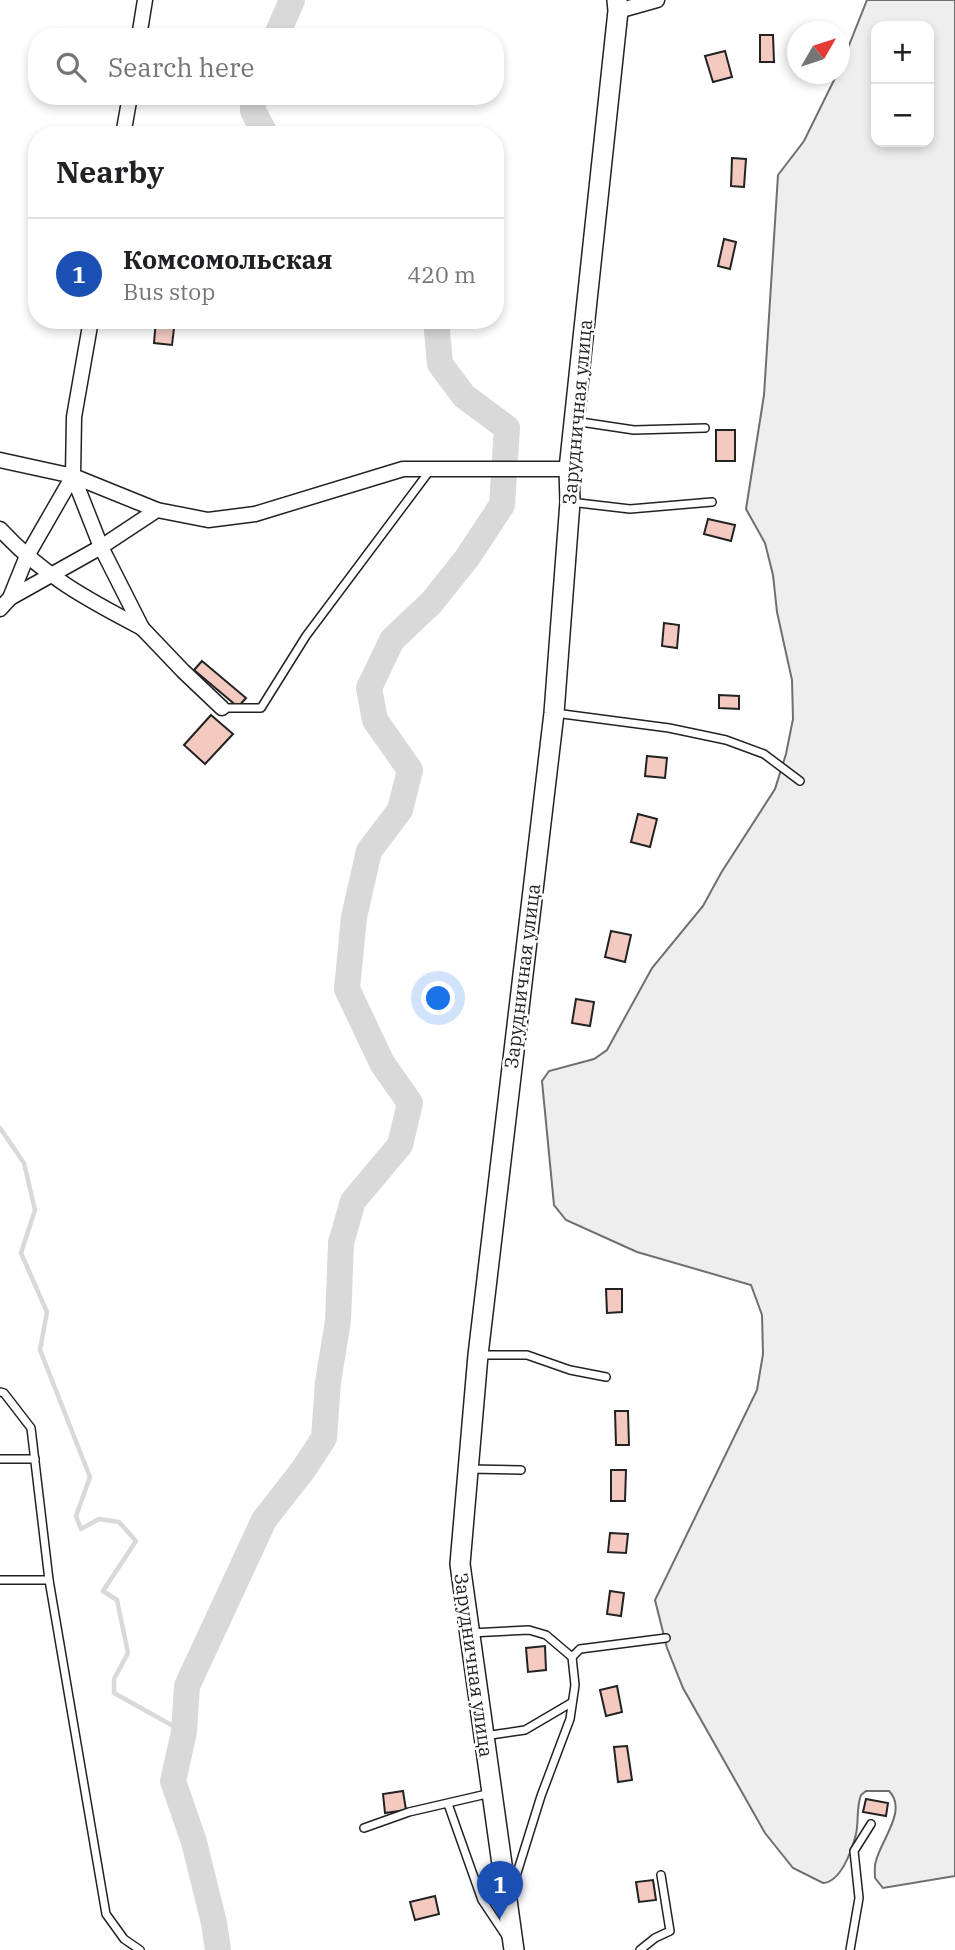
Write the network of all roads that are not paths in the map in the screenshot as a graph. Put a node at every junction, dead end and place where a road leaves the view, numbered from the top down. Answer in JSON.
{"nodes":[{"id":1,"x":145,"y":0,"type":"edge"},
{"id":2,"x":657,"y":0,"type":"edge"},
{"id":3,"x":617,"y":6,"type":"edge"},
{"id":4,"x":140,"y":28,"type":"edge"},
{"id":5,"x":128,"y":105,"type":"edge"},
{"id":6,"x":125,"y":126,"type":"edge"},
{"id":7,"x":89,"y":329,"type":"edge"},
{"id":8,"x":574,"y":420,"type":"junction"},
{"id":9,"x":705,"y":428,"type":"dead end"},
{"id":10,"x":0,"y":460,"type":"edge"},
{"id":11,"x":569,"y":468,"type":"junction"},
{"id":12,"x":431,"y":469,"type":"junction"},
{"id":13,"x":73,"y":476,"type":"junction"},
{"id":14,"x":570,"y":502,"type":"junction"},
{"id":15,"x":712,"y":502,"type":"dead end"},
{"id":16,"x":157,"y":510,"type":"junction"},
{"id":17,"x":0,"y":529,"type":"edge"},
{"id":18,"x":101,"y":547,"type":"junction"},
{"id":19,"x":27,"y":556,"type":"junction"},
{"id":20,"x":50,"y":576,"type":"junction"},
{"id":21,"x":5,"y":604,"type":"edge"},
{"id":22,"x":142,"y":628,"type":"junction"},
{"id":23,"x":222,"y":708,"type":"joint"},
{"id":24,"x":554,"y":713,"type":"junction"},
{"id":25,"x":800,"y":781,"type":"dead end"},
{"id":26,"x":478,"y":1355,"type":"junction"},
{"id":27,"x":606,"y":1377,"type":"dead end"},
{"id":28,"x":0,"y":1392,"type":"edge"},
{"id":29,"x":0,"y":1459,"type":"edge"},
{"id":30,"x":35,"y":1459,"type":"junction"},
{"id":31,"x":468,"y":1469,"type":"junction"},
{"id":32,"x":521,"y":1470,"type":"dead end"},
{"id":33,"x":0,"y":1580,"type":"edge"},
{"id":34,"x":49,"y":1580,"type":"junction"},
{"id":35,"x":470,"y":1633,"type":"junction"},
{"id":36,"x":666,"y":1638,"type":"dead end"},
{"id":37,"x":572,"y":1657,"type":"junction"},
{"id":38,"x":571,"y":1703,"type":"junction"},
{"id":39,"x":484,"y":1736,"type":"junction"},
{"id":40,"x":491,"y":1793,"type":"junction"},
{"id":41,"x":448,"y":1804,"type":"junction"},
{"id":42,"x":871,"y":1824,"type":"dead end"},
{"id":43,"x":364,"y":1828,"type":"dead end"},
{"id":44,"x":662,"y":1875,"type":"dead end"},
{"id":45,"x":507,"y":1905,"type":"junction"},
{"id":46,"x":513,"y":1948,"type":"edge"},
{"id":47,"x":140,"y":1950,"type":"edge"},
{"id":48,"x":640,"y":1950,"type":"edge"},
{"id":49,"x":850,"y":1950,"type":"edge"}],
"edges":[{"from":1,"to":4,"type":"street"},
{"from":2,"to":3,"type":"street"},
{"from":3,"to":8,"type":"street","name":"Зарудничная улица"},
{"from":5,"to":6,"type":"street"},
{"from":7,"to":13,"type":"street"},
{"from":8,"to":9,"type":"lane"},
{"from":8,"to":11,"type":"street","name":"Зарудничная улица"},
{"from":10,"to":13,"type":"street"},
{"from":11,"to":12,"type":"street"},
{"from":11,"to":14,"type":"street","name":"Зарудничная улица"},
{"from":12,"to":16,"type":"street"},
{"from":12,"to":23,"type":"lane"},
{"from":13,"to":16,"type":"street"},
{"from":13,"to":18,"type":"street"},
{"from":13,"to":19,"type":"street"},
{"from":14,"to":15,"type":"lane"},
{"from":14,"to":24,"type":"street","name":"Зарудничная улица"},
{"from":16,"to":18,"type":"street"},
{"from":17,"to":19,"type":"street"},
{"from":18,"to":20,"type":"street"},
{"from":18,"to":22,"type":"street"},
{"from":19,"to":20,"type":"street"},
{"from":19,"to":21,"type":"street"},
{"from":20,"to":21,"type":"street"},
{"from":20,"to":22,"type":"street"},
{"from":22,"to":23,"type":"street"},
{"from":24,"to":25,"type":"lane"},
{"from":24,"to":26,"type":"street","name":"Зарудничная улица"},
{"from":26,"to":27,"type":"lane"},
{"from":26,"to":31,"type":"street","name":"Зарудничная улица"},
{"from":28,"to":30,"type":"lane"},
{"from":29,"to":30,"type":"lane"},
{"from":30,"to":34,"type":"lane"},
{"from":31,"to":32,"type":"lane"},
{"from":31,"to":35,"type":"street","name":"Зарудничная улица"},
{"from":33,"to":34,"type":"lane"},
{"from":34,"to":47,"type":"lane"},
{"from":35,"to":37,"type":"lane"},
{"from":35,"to":39,"type":"street","name":"Зарудничная улица"},
{"from":36,"to":37,"type":"lane"},
{"from":37,"to":38,"type":"lane"},
{"from":38,"to":39,"type":"lane"},
{"from":38,"to":45,"type":"lane"},
{"from":39,"to":40,"type":"street","name":"Зарудничная улица"},
{"from":40,"to":41,"type":"lane"},
{"from":40,"to":45,"type":"street","name":"Зарудничная улица"},
{"from":41,"to":43,"type":"lane"},
{"from":41,"to":46,"type":"lane"},
{"from":42,"to":49,"type":"lane"},
{"from":44,"to":48,"type":"lane"},
{"from":45,"to":46,"type":"street","name":"Зарудничная улица"}]}
